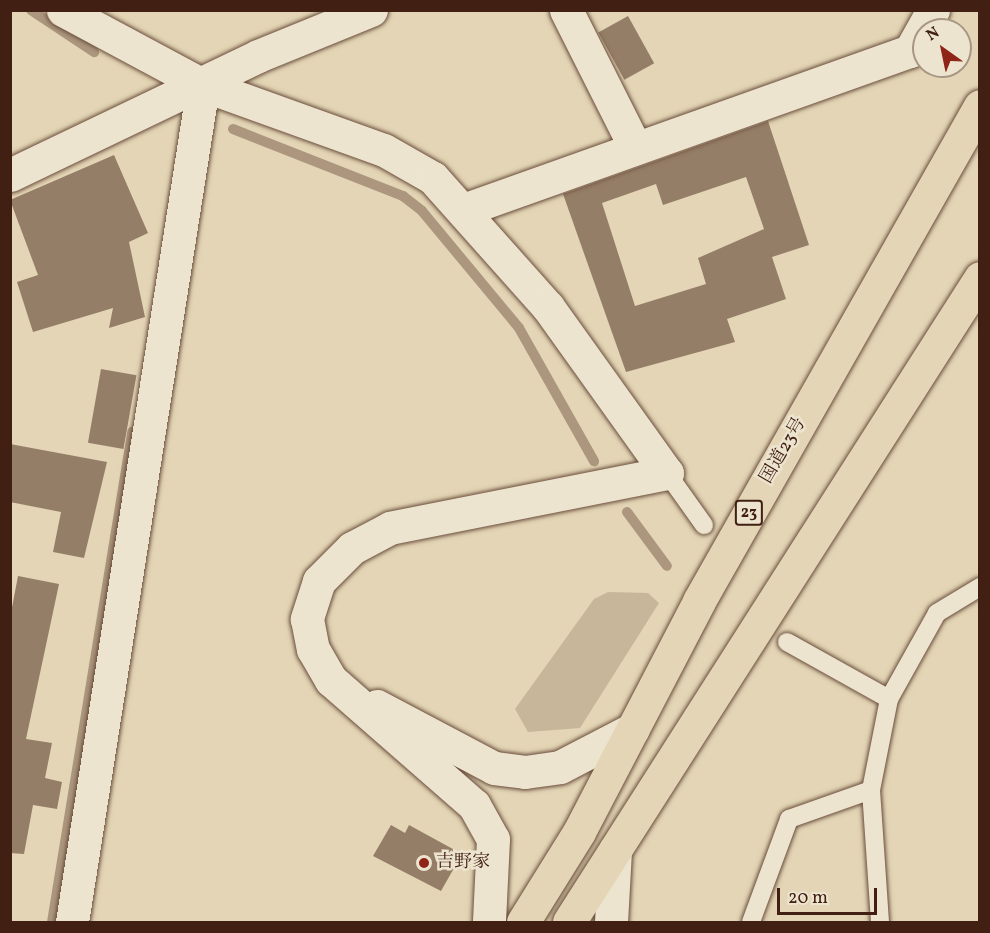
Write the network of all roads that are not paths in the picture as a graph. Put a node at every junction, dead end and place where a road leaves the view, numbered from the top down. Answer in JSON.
{"nodes":[{"id":1,"x":371,"y":10,"type":"edge"},
{"id":2,"x":566,"y":10,"type":"edge"},
{"id":3,"x":933,"y":10,"type":"edge"},
{"id":4,"x":79,"y":15,"type":"edge"},
{"id":5,"x":203,"y":85,"type":"junction"},
{"id":6,"x":980,"y":106,"type":"edge"},
{"id":7,"x":635,"y":147,"type":"junction"},
{"id":8,"x":10,"y":175,"type":"edge"},
{"id":9,"x":466,"y":209,"type":"junction"},
{"id":10,"x":980,"y":278,"type":"edge"},
{"id":11,"x":667,"y":473,"type":"junction"},
{"id":12,"x":704,"y":525,"type":"dead end"},
{"id":13,"x":980,"y":587,"type":"edge"},
{"id":14,"x":787,"y":642,"type":"dead end"},
{"id":15,"x":350,"y":697,"type":"junction"},
{"id":16,"x":889,"y":699,"type":"junction"},
{"id":17,"x":633,"y":729,"type":"junction"},
{"id":18,"x":871,"y":790,"type":"junction"},
{"id":19,"x":615,"y":850,"type":"junction"},
{"id":20,"x":72,"y":922,"type":"edge"},
{"id":21,"x":489,"y":922,"type":"edge"},
{"id":22,"x":523,"y":922,"type":"edge"},
{"id":23,"x":569,"y":922,"type":"edge"},
{"id":24,"x":611,"y":922,"type":"edge"},
{"id":25,"x":751,"y":922,"type":"edge"},
{"id":26,"x":880,"y":922,"type":"edge"}],
"edges":[{"from":1,"to":5,"type":"street"},
{"from":2,"to":7,"type":"street"},
{"from":3,"to":7,"type":"street"},
{"from":4,"to":5,"type":"street"},
{"from":5,"to":8,"type":"street"},
{"from":5,"to":9,"type":"street"},
{"from":5,"to":20,"type":"street"},
{"from":6,"to":17,"type":"highway","name":"国道23号","number":"23"},
{"from":7,"to":9,"type":"street"},
{"from":9,"to":11,"type":"street"},
{"from":10,"to":19,"type":"highway"},
{"from":11,"to":12,"type":"lane"},
{"from":11,"to":15,"type":"street"},
{"from":13,"to":16,"type":"lane"},
{"from":14,"to":16,"type":"lane"},
{"from":15,"to":17,"type":"street"},
{"from":15,"to":21,"type":"street"},
{"from":16,"to":18,"type":"lane"},
{"from":17,"to":22,"type":"highway","name":"国道23号","number":"23"},
{"from":18,"to":25,"type":"lane"},
{"from":18,"to":26,"type":"lane"},
{"from":19,"to":23,"type":"highway"},
{"from":19,"to":24,"type":"street"}]}
